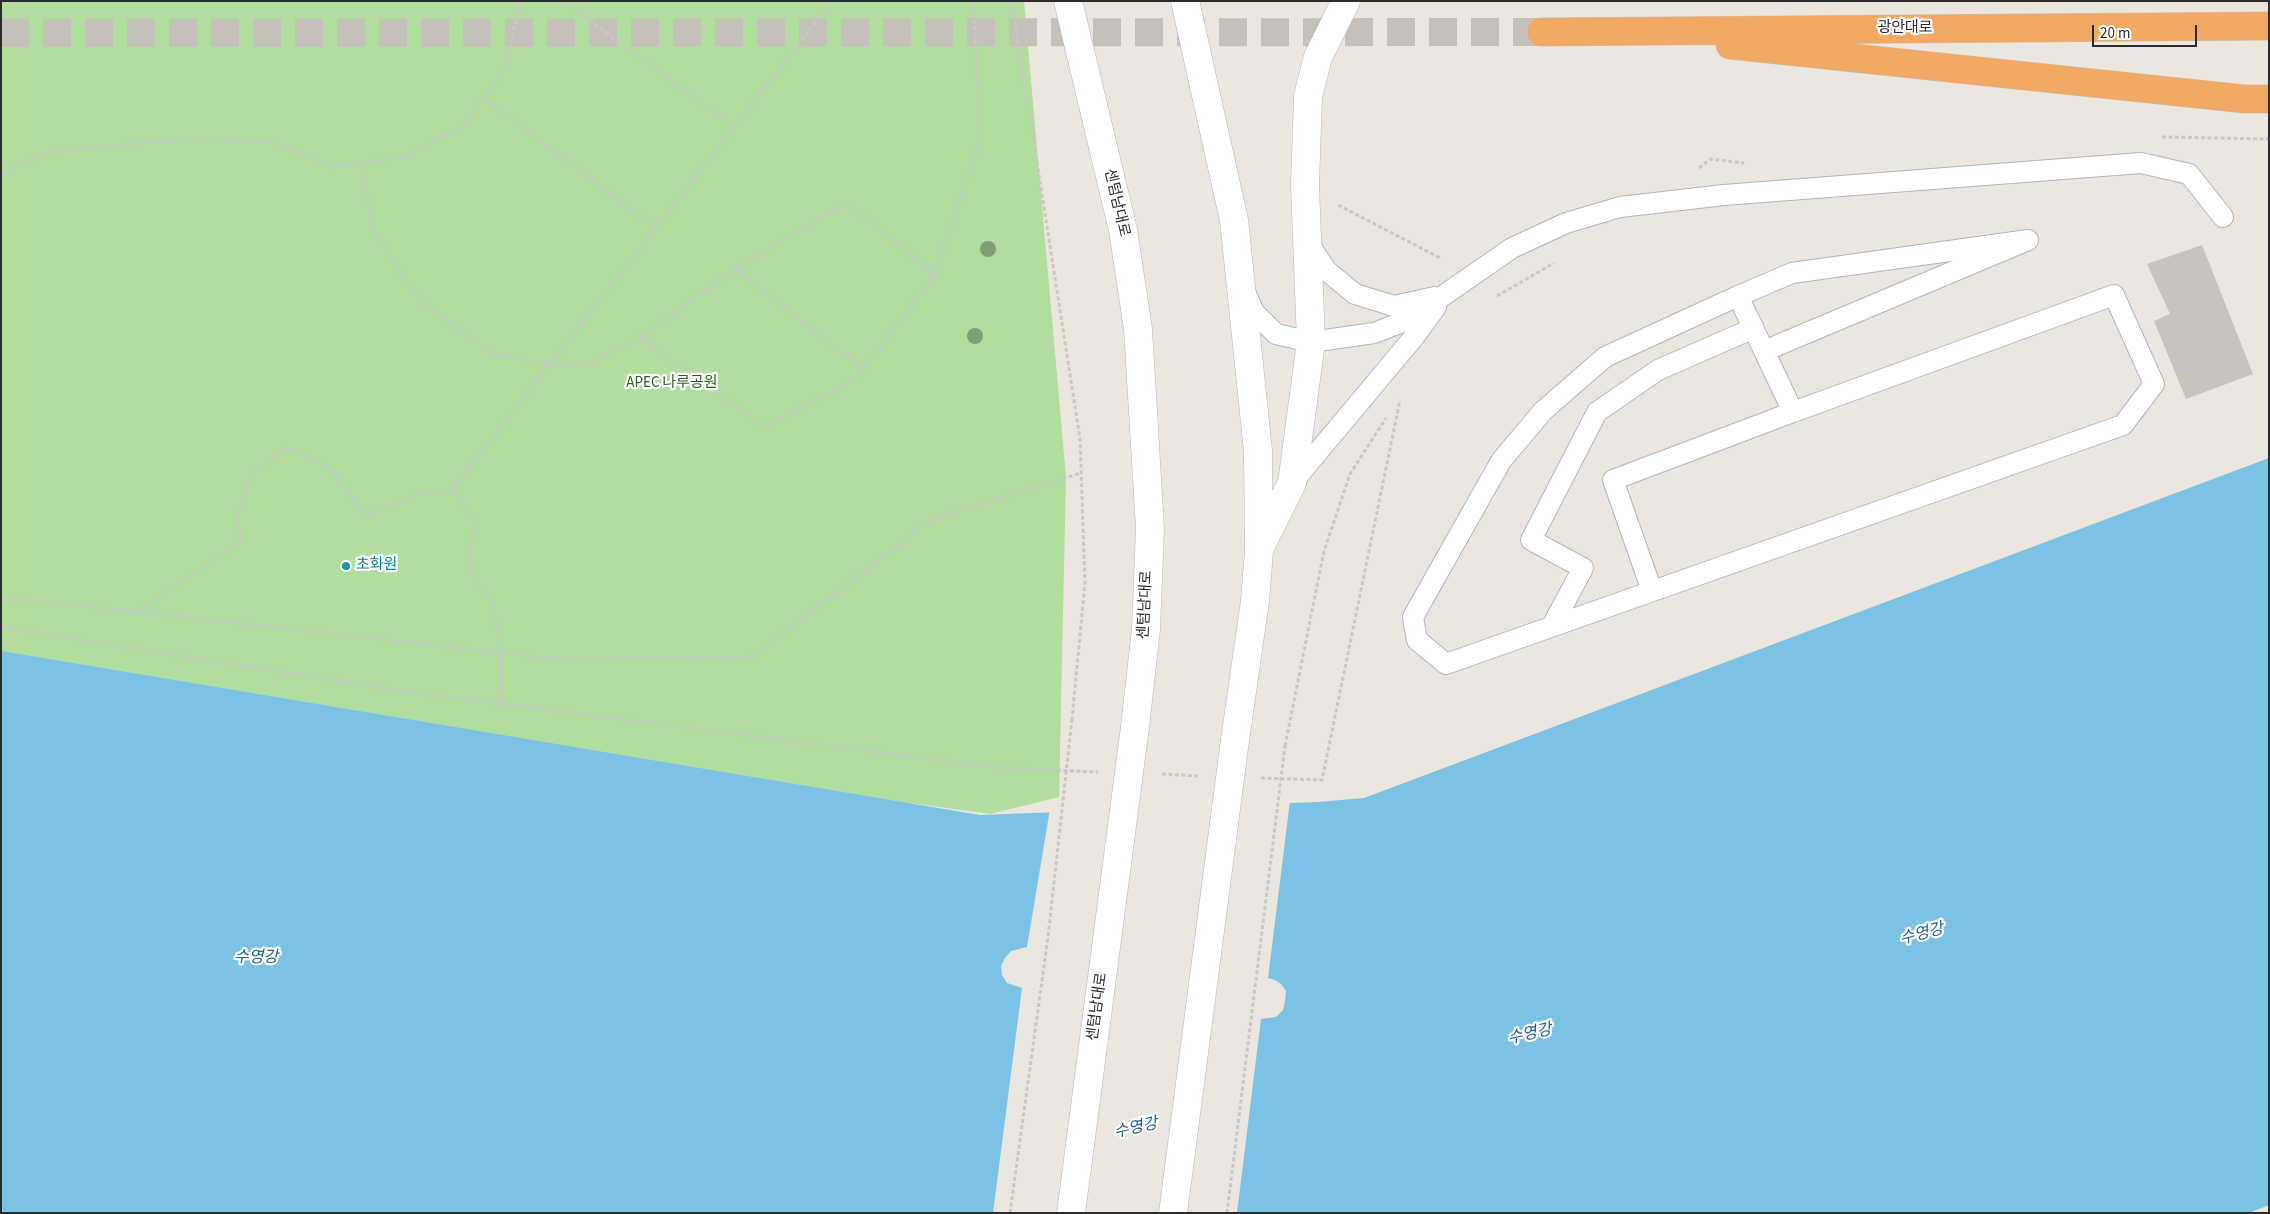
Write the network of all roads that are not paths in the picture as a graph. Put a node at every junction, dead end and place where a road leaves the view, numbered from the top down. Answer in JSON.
{"nodes":[{"id":1,"x":1068,"y":1,"type":"edge"},
{"id":2,"x":1185,"y":1,"type":"edge"},
{"id":3,"x":1346,"y":1,"type":"edge"},
{"id":4,"x":2269,"y":26,"type":"edge"},
{"id":5,"x":1594,"y":31,"type":"junction"},
{"id":6,"x":1541,"y":32,"type":"tunnel mouth"},
{"id":7,"x":2269,"y":99,"type":"edge"},
{"id":8,"x":2222,"y":217,"type":"dead end"},
{"id":9,"x":1307,"y":241,"type":"junction"},
{"id":10,"x":1240,"y":283,"type":"junction"},
{"id":11,"x":1445,"y":296,"type":"junction"},
{"id":12,"x":1738,"y":296,"type":"junction"},
{"id":13,"x":1754,"y":328,"type":"junction"},
{"id":14,"x":1311,"y":342,"type":"junction"},
{"id":15,"x":1764,"y":351,"type":"junction"},
{"id":16,"x":1793,"y":412,"type":"junction"},
{"id":17,"x":1292,"y":483,"type":"junction"},
{"id":18,"x":1259,"y":550,"type":"junction"},
{"id":19,"x":1652,"y":591,"type":"junction"},
{"id":20,"x":1552,"y":626,"type":"junction"},
{"id":21,"x":1071,"y":1213,"type":"edge"},
{"id":22,"x":1173,"y":1213,"type":"edge"}],
"edges":[{"from":1,"to":21,"type":"main road","name":"센텀남대로","bridge":true},
{"from":2,"to":10,"type":"main road"},
{"from":3,"to":9,"type":"main road"},
{"from":4,"to":5,"type":"highway","name":"광안대로"},
{"from":5,"to":6,"type":"highway","name":"광안대로"},
{"from":5,"to":7,"type":"highway"},
{"from":8,"to":11,"type":"lane"},
{"from":9,"to":11,"type":"lane"},
{"from":9,"to":14,"type":"main road"},
{"from":10,"to":14,"type":"lane"},
{"from":10,"to":18,"type":"main road"},
{"from":11,"to":14,"type":"lane"},
{"from":11,"to":17,"type":"lane"},
{"from":12,"to":13,"type":"lane"},
{"from":12,"to":15,"type":"lane"},
{"from":12,"to":20,"type":"lane"},
{"from":13,"to":15,"type":"lane"},
{"from":13,"to":20,"type":"lane"},
{"from":14,"to":17,"type":"main road"},
{"from":15,"to":16,"type":"lane"},
{"from":16,"to":19,"type":"lane"},
{"from":16,"to":19,"type":"lane"},
{"from":17,"to":18,"type":"main road"},
{"from":18,"to":22,"type":"main road","bridge":true},
{"from":19,"to":20,"type":"lane"}]}
